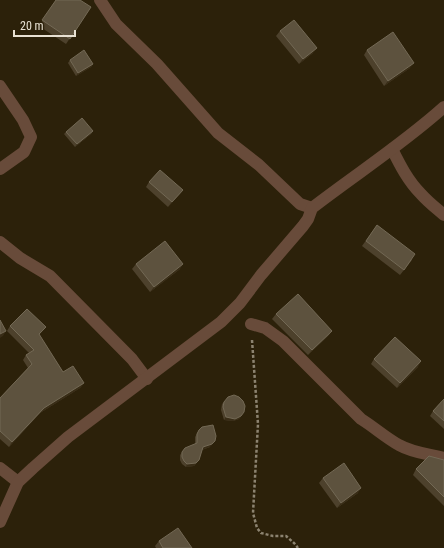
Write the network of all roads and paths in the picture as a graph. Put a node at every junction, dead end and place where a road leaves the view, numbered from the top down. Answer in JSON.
{"nodes":[{"id":1,"x":100,"y":0,"type":"edge"},
{"id":2,"x":0,"y":86,"type":"edge"},
{"id":3,"x":444,"y":107,"type":"edge"},
{"id":4,"x":392,"y":149,"type":"junction"},
{"id":5,"x":0,"y":169,"type":"edge"},
{"id":6,"x":312,"y":208,"type":"junction"},
{"id":7,"x":444,"y":215,"type":"edge"},
{"id":8,"x":0,"y":242,"type":"edge"},
{"id":9,"x":251,"y":324,"type":"joint"},
{"id":10,"x":147,"y":379,"type":"junction"},
{"id":11,"x":444,"y":458,"type":"edge"},
{"id":12,"x":0,"y":468,"type":"edge"},
{"id":13,"x":18,"y":482,"type":"junction"},
{"id":14,"x":0,"y":522,"type":"edge"},
{"id":15,"x":298,"y":548,"type":"edge"}],
"edges":[{"from":1,"to":6,"type":"street"},
{"from":2,"to":5,"type":"street"},
{"from":3,"to":4,"type":"street"},
{"from":4,"to":6,"type":"street"},
{"from":4,"to":7,"type":"street"},
{"from":6,"to":10,"type":"street"},
{"from":8,"to":10,"type":"street"},
{"from":9,"to":11,"type":"street"},
{"from":9,"to":15,"type":"path"},
{"from":10,"to":13,"type":"street"},
{"from":12,"to":13,"type":"street"},
{"from":13,"to":14,"type":"street"}]}
